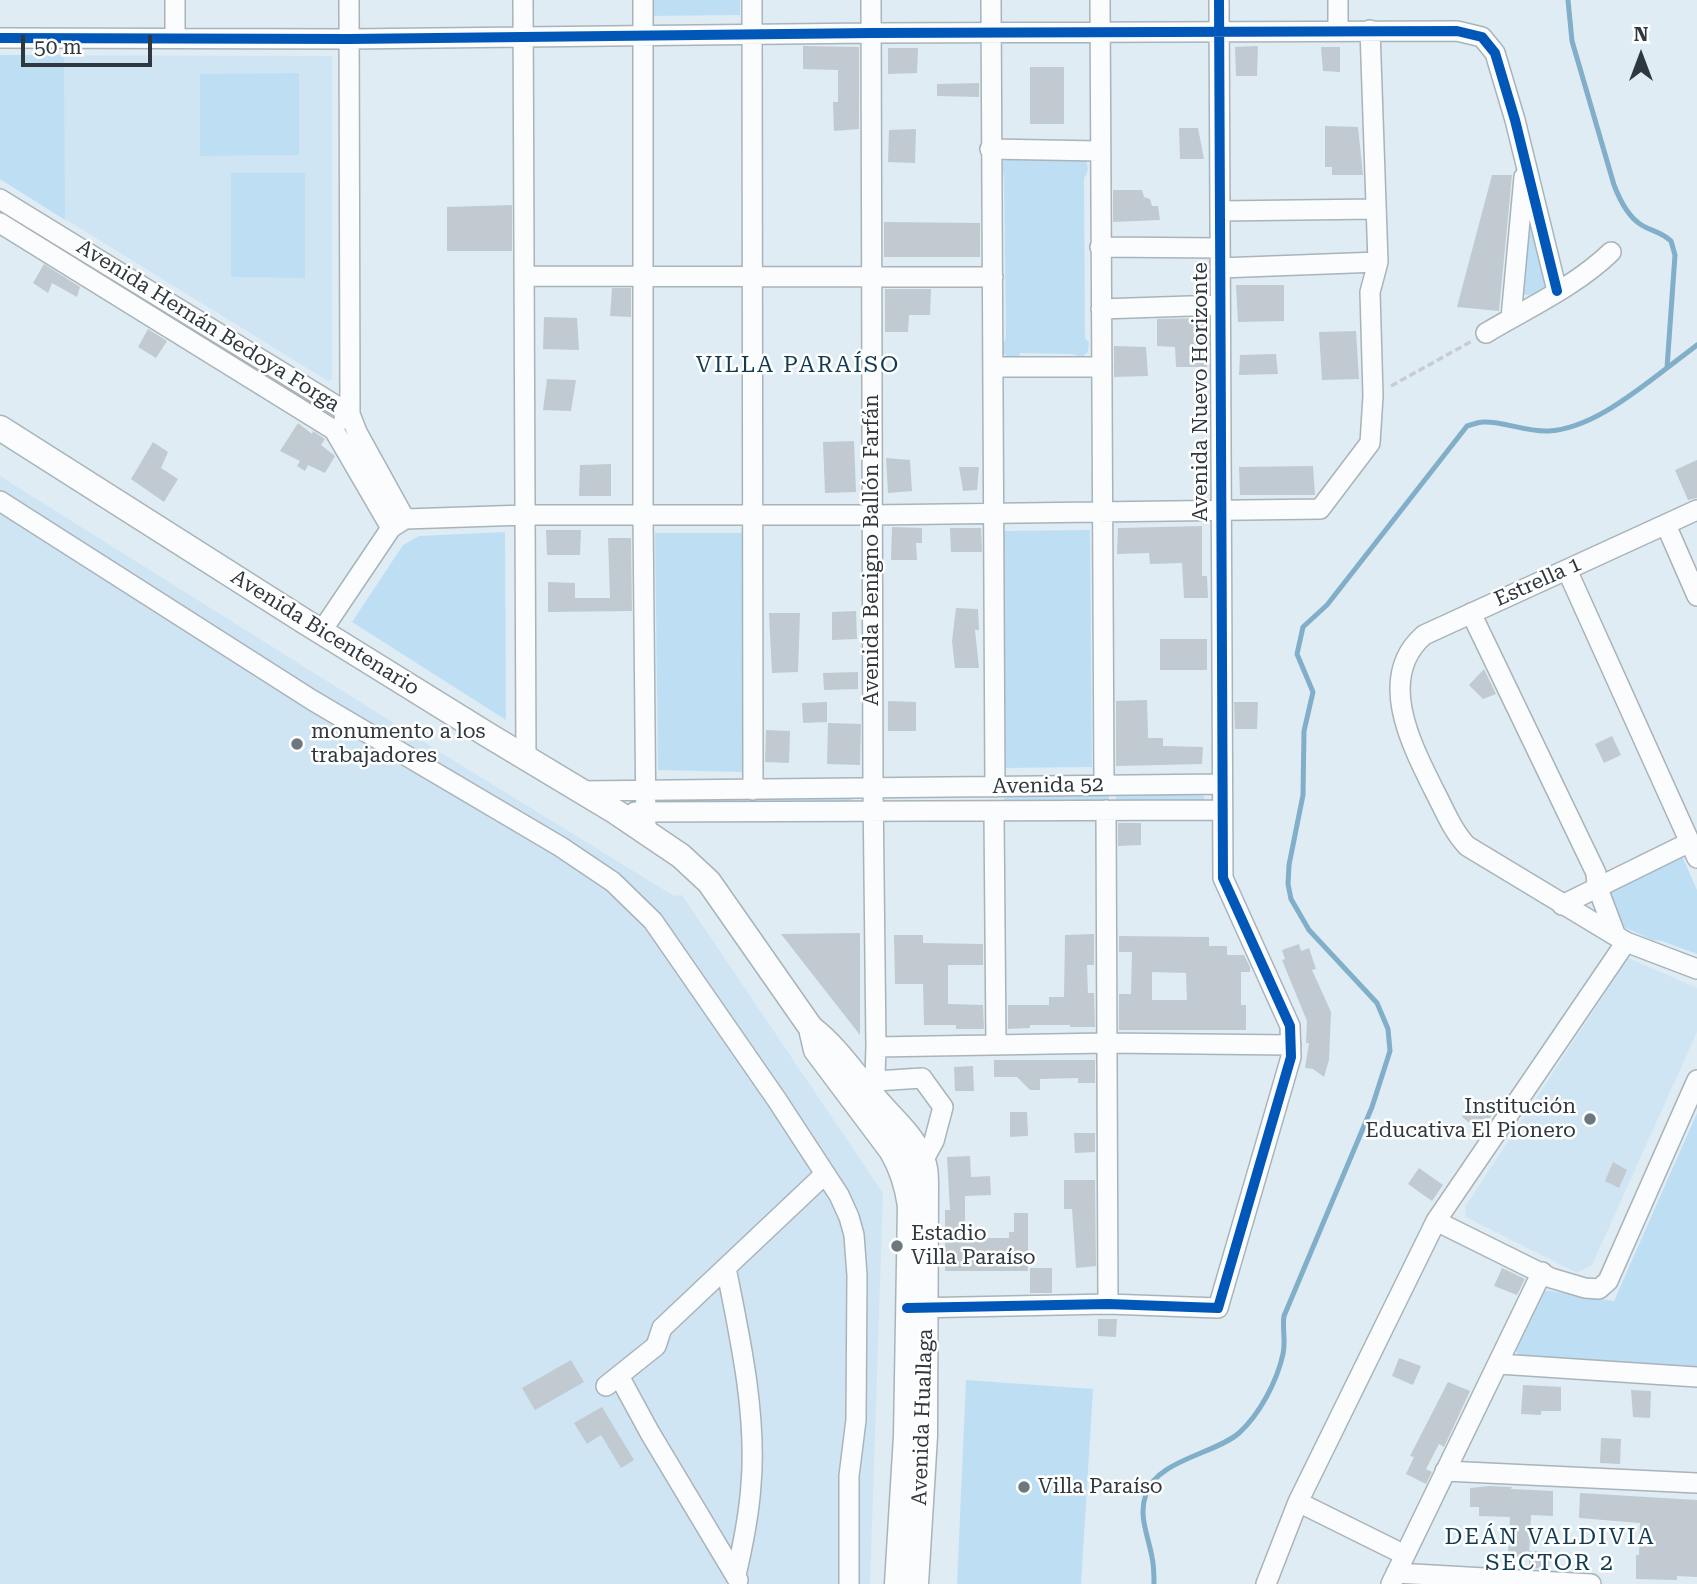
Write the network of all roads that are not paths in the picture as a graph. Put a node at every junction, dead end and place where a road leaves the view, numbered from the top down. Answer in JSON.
{"nodes":[{"id":1,"x":175,"y":0,"type":"edge"},
{"id":2,"x":349,"y":0,"type":"edge"},
{"id":3,"x":523,"y":0,"type":"edge"},
{"id":4,"x":643,"y":0,"type":"edge"},
{"id":5,"x":752,"y":0,"type":"edge"},
{"id":6,"x":870,"y":0,"type":"edge"},
{"id":7,"x":991,"y":0,"type":"edge"},
{"id":8,"x":1100,"y":0,"type":"edge"},
{"id":9,"x":1219,"y":0,"type":"edge"},
{"id":10,"x":1338,"y":0,"type":"edge"},
{"id":11,"x":1370,"y":30,"type":"junction"},
{"id":12,"x":1338,"y":31,"type":"junction"},
{"id":13,"x":871,"y":33,"type":"junction"},
{"id":14,"x":1219,"y":33,"type":"junction"},
{"id":15,"x":991,"y":34,"type":"junction"},
{"id":16,"x":1100,"y":34,"type":"junction"},
{"id":17,"x":643,"y":35,"type":"junction"},
{"id":18,"x":523,"y":36,"type":"junction"},
{"id":19,"x":753,"y":36,"type":"junction"},
{"id":20,"x":0,"y":38,"type":"edge"},
{"id":21,"x":175,"y":38,"type":"junction"},
{"id":22,"x":349,"y":39,"type":"junction"},
{"id":23,"x":990,"y":149,"type":"junction"},
{"id":24,"x":1099,"y":150,"type":"junction"},
{"id":25,"x":1525,"y":162,"type":"junction"},
{"id":26,"x":0,"y":199,"type":"edge"},
{"id":27,"x":1375,"y":209,"type":"junction"},
{"id":28,"x":1220,"y":211,"type":"junction"},
{"id":29,"x":0,"y":223,"type":"edge"},
{"id":30,"x":1100,"y":247,"type":"junction"},
{"id":31,"x":1611,"y":252,"type":"dead end"},
{"id":32,"x":1220,"y":258,"type":"junction"},
{"id":33,"x":1378,"y":262,"type":"junction"},
{"id":34,"x":871,"y":275,"type":"junction"},
{"id":35,"x":524,"y":276,"type":"junction"},
{"id":36,"x":752,"y":276,"type":"junction"},
{"id":37,"x":642,"y":277,"type":"junction"},
{"id":38,"x":993,"y":277,"type":"junction"},
{"id":39,"x":1557,"y":291,"type":"junction"},
{"id":40,"x":1220,"y":305,"type":"junction"},
{"id":41,"x":1101,"y":309,"type":"junction"},
{"id":42,"x":1511,"y":318,"type":"junction"},
{"id":43,"x":1486,"y":333,"type":"road end"},
{"id":44,"x":994,"y":367,"type":"junction"},
{"id":45,"x":1102,"y":367,"type":"junction"},
{"id":46,"x":351,"y":414,"type":"junction"},
{"id":47,"x":0,"y":428,"type":"edge"},
{"id":48,"x":334,"y":430,"type":"junction"},
{"id":49,"x":0,"y":501,"type":"edge"},
{"id":50,"x":1220,"y":510,"type":"junction"},
{"id":51,"x":1697,"y":510,"type":"edge"},
{"id":52,"x":1103,"y":512,"type":"junction"},
{"id":53,"x":992,"y":514,"type":"junction"},
{"id":54,"x":525,"y":515,"type":"junction"},
{"id":55,"x":872,"y":515,"type":"junction"},
{"id":56,"x":643,"y":516,"type":"junction"},
{"id":57,"x":753,"y":516,"type":"junction"},
{"id":58,"x":398,"y":524,"type":"junction"},
{"id":59,"x":1666,"y":525,"type":"junction"},
{"id":60,"x":1567,"y":569,"type":"junction"},
{"id":61,"x":1697,"y":596,"type":"edge"},
{"id":62,"x":1471,"y":613,"type":"junction"},
{"id":63,"x":321,"y":632,"type":"junction"},
{"id":64,"x":526,"y":758,"type":"junction"},
{"id":65,"x":1222,"y":784,"type":"junction"},
{"id":66,"x":1104,"y":785,"type":"junction"},
{"id":67,"x":995,"y":787,"type":"junction"},
{"id":68,"x":646,"y":789,"type":"junction"},
{"id":69,"x":873,"y":789,"type":"junction"},
{"id":70,"x":753,"y":790,"type":"junction"},
{"id":71,"x":581,"y":791,"type":"junction"},
{"id":72,"x":1106,"y":810,"type":"junction"},
{"id":73,"x":1222,"y":810,"type":"junction"},
{"id":74,"x":994,"y":812,"type":"junction"},
{"id":75,"x":873,"y":813,"type":"junction"},
{"id":76,"x":646,"y":822,"type":"junction"},
{"id":77,"x":1692,"y":838,"type":"edge"},
{"id":78,"x":1597,"y":886,"type":"junction"},
{"id":79,"x":1562,"y":905,"type":"junction"},
{"id":80,"x":1621,"y":939,"type":"junction"},
{"id":81,"x":1697,"y":969,"type":"edge"},
{"id":82,"x":1107,"y":1043,"type":"junction"},
{"id":83,"x":996,"y":1045,"type":"junction"},
{"id":84,"x":1290,"y":1045,"type":"junction"},
{"id":85,"x":937,"y":1046,"type":"junction"},
{"id":86,"x":876,"y":1047,"type":"junction"},
{"id":87,"x":922,"y":1078,"type":"junction"},
{"id":88,"x":1697,"y":1080,"type":"edge"},
{"id":89,"x":874,"y":1101,"type":"junction"},
{"id":90,"x":923,"y":1161,"type":"junction"},
{"id":91,"x":825,"y":1174,"type":"junction"},
{"id":92,"x":1436,"y":1221,"type":"junction"},
{"id":93,"x":726,"y":1268,"type":"junction"},
{"id":94,"x":1542,"y":1272,"type":"junction"},
{"id":95,"x":1108,"y":1304,"type":"junction"},
{"id":96,"x":916,"y":1307,"type":"junction"},
{"id":97,"x":1499,"y":1364,"type":"junction"},
{"id":98,"x":1697,"y":1377,"type":"edge"},
{"id":99,"x":1445,"y":1471,"type":"junction"},
{"id":100,"x":1697,"y":1483,"type":"edge"},
{"id":101,"x":1298,"y":1502,"type":"junction"},
{"id":102,"x":1405,"y":1555,"type":"junction"},
{"id":103,"x":1393,"y":1578,"type":"edge"},
{"id":104,"x":738,"y":1579,"type":"edge"},
{"id":105,"x":849,"y":1584,"type":"edge"},
{"id":106,"x":897,"y":1584,"type":"edge"},
{"id":107,"x":916,"y":1584,"type":"edge"},
{"id":108,"x":1266,"y":1584,"type":"edge"},
{"id":109,"x":1591,"y":1584,"type":"edge"}],
"edges":[{"from":1,"to":21,"type":"street"},
{"from":2,"to":22,"type":"street"},
{"from":3,"to":18,"type":"street"},
{"from":4,"to":17,"type":"street"},
{"from":5,"to":19,"type":"street"},
{"from":6,"to":13,"type":"street","name":"Avenida Benigno Ballón Farfán"},
{"from":7,"to":15,"type":"street"},
{"from":8,"to":16,"type":"street"},
{"from":9,"to":14,"type":"street","name":"Avenida Nuevo Horizonte"},
{"from":10,"to":12,"type":"street"},
{"from":11,"to":12,"type":"street"},
{"from":11,"to":25,"type":"street"},
{"from":11,"to":27,"type":"street"},
{"from":12,"to":14,"type":"street"},
{"from":13,"to":15,"type":"street"},
{"from":13,"to":19,"type":"street"},
{"from":13,"to":34,"type":"street","name":"Avenida Benigno Ballón Farfán"},
{"from":14,"to":16,"type":"street"},
{"from":14,"to":28,"type":"street","name":"Avenida Nuevo Horizonte"},
{"from":15,"to":16,"type":"street"},
{"from":15,"to":23,"type":"street"},
{"from":16,"to":24,"type":"street"},
{"from":17,"to":18,"type":"street"},
{"from":17,"to":19,"type":"street"},
{"from":17,"to":37,"type":"street"},
{"from":18,"to":22,"type":"street"},
{"from":18,"to":35,"type":"street"},
{"from":19,"to":36,"type":"street"},
{"from":20,"to":21,"type":"street"},
{"from":21,"to":22,"type":"street"},
{"from":22,"to":46,"type":"street"},
{"from":23,"to":24,"type":"street"},
{"from":23,"to":38,"type":"street"},
{"from":24,"to":30,"type":"street"},
{"from":25,"to":39,"type":"street"},
{"from":25,"to":42,"type":"street"},
{"from":26,"to":46,"type":"street","name":"Avenida Hernán Bedoya Forga"},
{"from":27,"to":28,"type":"street"},
{"from":27,"to":33,"type":"street"},
{"from":28,"to":32,"type":"street","name":"Avenida Nuevo Horizonte"},
{"from":29,"to":48,"type":"street","name":"Avenida Hernán Bedoya Forga"},
{"from":30,"to":32,"type":"street"},
{"from":30,"to":41,"type":"street"},
{"from":31,"to":39,"type":"street"},
{"from":32,"to":33,"type":"street"},
{"from":32,"to":40,"type":"street","name":"Avenida Nuevo Horizonte"},
{"from":33,"to":50,"type":"street"},
{"from":34,"to":36,"type":"street"},
{"from":34,"to":38,"type":"street"},
{"from":34,"to":55,"type":"street","name":"Avenida Benigno Ballón Farfán"},
{"from":35,"to":37,"type":"street"},
{"from":35,"to":54,"type":"street"},
{"from":36,"to":37,"type":"street"},
{"from":36,"to":57,"type":"street"},
{"from":37,"to":56,"type":"street"},
{"from":38,"to":44,"type":"street"},
{"from":39,"to":42,"type":"street"},
{"from":40,"to":41,"type":"street"},
{"from":40,"to":50,"type":"street","name":"Avenida Nuevo Horizonte"},
{"from":41,"to":45,"type":"street"},
{"from":42,"to":43,"type":"street"},
{"from":44,"to":45,"type":"street"},
{"from":44,"to":53,"type":"street"},
{"from":45,"to":52,"type":"street"},
{"from":46,"to":48,"type":"street"},
{"from":46,"to":58,"type":"street","name":"Avenida Hernán Bedoya Forga"},
{"from":47,"to":63,"type":"main road","name":"Avenida Bicentenario"},
{"from":48,"to":58,"type":"street","name":"Avenida Hernán Bedoya Forga"},
{"from":49,"to":91,"type":"street"},
{"from":50,"to":52,"type":"street"},
{"from":50,"to":65,"type":"street","name":"Avenida Nuevo Horizonte"},
{"from":51,"to":59,"type":"street","name":"Estrella 1"},
{"from":52,"to":53,"type":"street"},
{"from":52,"to":66,"type":"street"},
{"from":53,"to":55,"type":"street"},
{"from":53,"to":67,"type":"street"},
{"from":54,"to":56,"type":"street"},
{"from":54,"to":58,"type":"street"},
{"from":54,"to":64,"type":"street"},
{"from":55,"to":57,"type":"street"},
{"from":55,"to":69,"type":"street","name":"Avenida Benigno Ballón Farfán"},
{"from":56,"to":57,"type":"street"},
{"from":56,"to":68,"type":"street"},
{"from":57,"to":70,"type":"street"},
{"from":58,"to":63,"type":"street"},
{"from":59,"to":60,"type":"street","name":"Estrella 1"},
{"from":59,"to":61,"type":"street"},
{"from":60,"to":62,"type":"street","name":"Estrella 1"},
{"from":60,"to":77,"type":"street"},
{"from":62,"to":78,"type":"street"},
{"from":62,"to":79,"type":"street","name":"Estrella 1"},
{"from":63,"to":64,"type":"main road","name":"Avenida Bicentenario"},
{"from":64,"to":71,"type":"main road","name":"Avenida Bicentenario"},
{"from":65,"to":66,"type":"street","name":"Avenida 52"},
{"from":65,"to":73,"type":"street","name":"Avenida Nuevo Horizonte"},
{"from":66,"to":67,"type":"street","name":"Avenida 52"},
{"from":67,"to":69,"type":"street","name":"Avenida 52"},
{"from":68,"to":70,"type":"street","name":"Avenida 52"},
{"from":68,"to":71,"type":"street","name":"Avenida 52"},
{"from":68,"to":76,"type":"street"},
{"from":69,"to":70,"type":"street","name":"Avenida 52"},
{"from":69,"to":75,"type":"street","name":"Avenida Benigno Ballón Farfán"},
{"from":71,"to":76,"type":"main road","name":"Avenida Bicentenario"},
{"from":72,"to":73,"type":"street"},
{"from":72,"to":74,"type":"street"},
{"from":72,"to":82,"type":"street"},
{"from":73,"to":84,"type":"street","name":"Avenida Nuevo Horizonte"},
{"from":74,"to":75,"type":"street"},
{"from":74,"to":83,"type":"street"},
{"from":75,"to":76,"type":"street"},
{"from":75,"to":86,"type":"street","name":"Avenida Benigno Ballón Farfán"},
{"from":76,"to":89,"type":"main road","name":"Avenida Bicentenario"},
{"from":77,"to":78,"type":"street"},
{"from":78,"to":79,"type":"street"},
{"from":78,"to":80,"type":"street"},
{"from":79,"to":80,"type":"street"},
{"from":80,"to":81,"type":"street"},
{"from":80,"to":92,"type":"street"},
{"from":82,"to":83,"type":"street"},
{"from":82,"to":84,"type":"street"},
{"from":82,"to":95,"type":"street"},
{"from":83,"to":85,"type":"street"},
{"from":84,"to":95,"type":"street"},
{"from":85,"to":86,"type":"street"},
{"from":85,"to":87,"type":"street"},
{"from":86,"to":89,"type":"street","name":"Avenida Benigno Ballón Farfán"},
{"from":87,"to":89,"type":"street"},
{"from":87,"to":90,"type":"street"},
{"from":88,"to":94,"type":"street"},
{"from":89,"to":90,"type":"main road","name":"Avenida Huallaga"},
{"from":89,"to":96,"type":"main road","name":"Avenida Huallaga"},
{"from":90,"to":96,"type":"main road","name":"Avenida Huallaga"},
{"from":91,"to":93,"type":"street"},
{"from":91,"to":105,"type":"street"},
{"from":92,"to":94,"type":"street"},
{"from":92,"to":101,"type":"street"},
{"from":93,"to":104,"type":"street"},
{"from":93,"to":104,"type":"street"},
{"from":94,"to":97,"type":"street"},
{"from":95,"to":96,"type":"street"},
{"from":96,"to":106,"type":"main road","name":"Avenida Huallaga"},
{"from":96,"to":107,"type":"main road","name":"Avenida Huallaga"},
{"from":97,"to":98,"type":"street"},
{"from":97,"to":99,"type":"street"},
{"from":99,"to":100,"type":"street"},
{"from":99,"to":102,"type":"street"},
{"from":101,"to":102,"type":"street"},
{"from":101,"to":108,"type":"street"},
{"from":102,"to":103,"type":"street"},
{"from":103,"to":109,"type":"street"}]}
